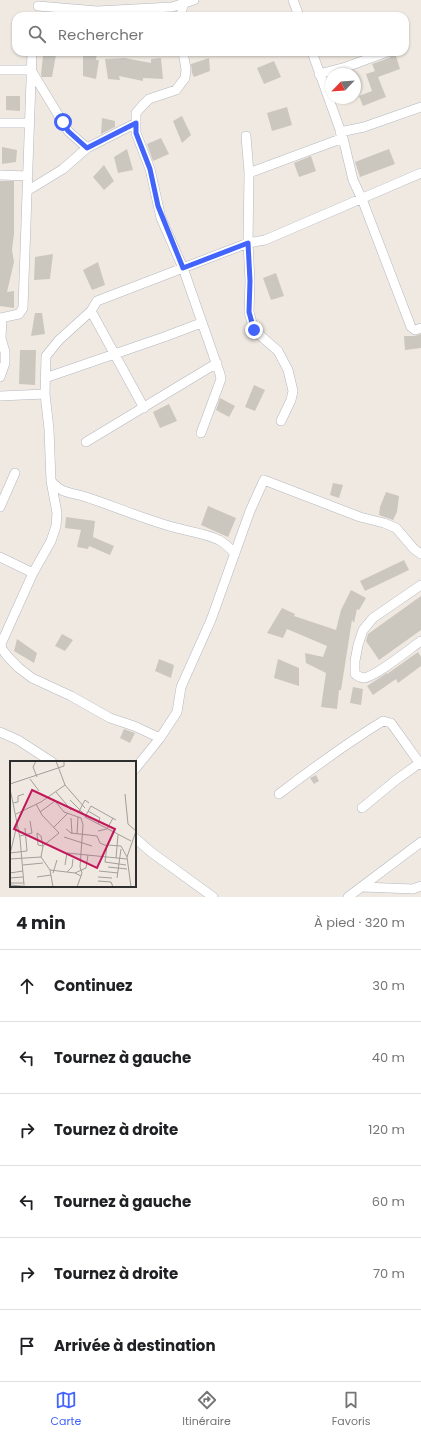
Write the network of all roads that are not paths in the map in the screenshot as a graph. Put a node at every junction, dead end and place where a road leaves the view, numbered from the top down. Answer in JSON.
{"nodes":[{"id":1,"x":194,"y":0,"type":"edge"},
{"id":2,"x":293,"y":0,"type":"edge"},
{"id":3,"x":38,"y":3,"type":"edge"},
{"id":4,"x":170,"y":3,"type":"edge"},
{"id":5,"x":183,"y":4,"type":"junction"},
{"id":6,"x":182,"y":12,"type":"edge"},
{"id":7,"x":298,"y":12,"type":"edge"},
{"id":8,"x":32,"y":56,"type":"edge"},
{"id":9,"x":184,"y":56,"type":"edge"},
{"id":10,"x":313,"y":56,"type":"edge"},
{"id":11,"x":376,"y":56,"type":"edge"},
{"id":12,"x":0,"y":70,"type":"edge"},
{"id":13,"x":31,"y":70,"type":"junction"},
{"id":14,"x":319,"y":74,"type":"junction"},
{"id":15,"x":421,"y":107,"type":"edge"},
{"id":16,"x":0,"y":123,"type":"edge"},
{"id":17,"x":29,"y":123,"type":"junction"},
{"id":18,"x":136,"y":123,"type":"junction"},
{"id":19,"x":342,"y":135,"type":"junction"},
{"id":20,"x":246,"y":136,"type":"dead end"},
{"id":21,"x":87,"y":148,"type":"junction"},
{"id":22,"x":249,"y":173,"type":"junction"},
{"id":23,"x":421,"y":173,"type":"edge"},
{"id":24,"x":0,"y":175,"type":"edge"},
{"id":25,"x":28,"y":176,"type":"junction"},
{"id":26,"x":27,"y":191,"type":"junction"},
{"id":27,"x":362,"y":199,"type":"junction"},
{"id":28,"x":248,"y":243,"type":"junction"},
{"id":29,"x":183,"y":268,"type":"junction"},
{"id":30,"x":91,"y":311,"type":"junction"},
{"id":31,"x":1,"y":318,"type":"edge"},
{"id":32,"x":201,"y":323,"type":"junction"},
{"id":33,"x":421,"y":328,"type":"edge"},
{"id":34,"x":114,"y":354,"type":"junction"},
{"id":35,"x":217,"y":363,"type":"junction"},
{"id":36,"x":0,"y":377,"type":"edge"},
{"id":37,"x":45,"y":378,"type":"junction"},
{"id":38,"x":45,"y":394,"type":"junction"},
{"id":39,"x":0,"y":396,"type":"edge"},
{"id":40,"x":144,"y":408,"type":"junction"},
{"id":41,"x":281,"y":421,"type":"dead end"},
{"id":42,"x":201,"y":433,"type":"dead end"},
{"id":43,"x":86,"y":442,"type":"dead end"},
{"id":44,"x":15,"y":473,"type":"dead end"},
{"id":45,"x":51,"y":481,"type":"junction"},
{"id":46,"x":0,"y":507,"type":"edge"},
{"id":47,"x":235,"y":554,"type":"junction"},
{"id":48,"x":421,"y":554,"type":"edge"},
{"id":49,"x":0,"y":557,"type":"edge"},
{"id":50,"x":33,"y":573,"type":"junction"},
{"id":51,"x":421,"y":585,"type":"edge"},
{"id":52,"x":421,"y":641,"type":"edge"},
{"id":53,"x":0,"y":732,"type":"edge"},
{"id":54,"x":160,"y":738,"type":"junction"},
{"id":55,"x":50,"y":761,"type":"edge"},
{"id":56,"x":421,"y":764,"type":"edge"},
{"id":57,"x":136,"y":768,"type":"edge"},
{"id":58,"x":279,"y":794,"type":"dead end"},
{"id":59,"x":362,"y":808,"type":"dead end"},
{"id":60,"x":136,"y":839,"type":"edge"},
{"id":61,"x":421,"y":842,"type":"edge"},
{"id":62,"x":421,"y":886,"type":"edge"},
{"id":63,"x":362,"y":887,"type":"junction"},
{"id":64,"x":213,"y":897,"type":"edge"},
{"id":65,"x":348,"y":897,"type":"edge"}],
"edges":[{"from":1,"to":5,"type":"street"},
{"from":2,"to":7,"type":"street"},
{"from":3,"to":4,"type":"street"},
{"from":4,"to":5,"type":"street"},
{"from":5,"to":6,"type":"street"},
{"from":8,"to":13,"type":"street"},
{"from":9,"to":18,"type":"street"},
{"from":10,"to":14,"type":"street"},
{"from":11,"to":14,"type":"street"},
{"from":12,"to":13,"type":"street"},
{"from":13,"to":17,"type":"street"},
{"from":13,"to":21,"type":"street"},
{"from":14,"to":19,"type":"street"},
{"from":15,"to":19,"type":"street"},
{"from":16,"to":17,"type":"street"},
{"from":17,"to":25,"type":"street"},
{"from":18,"to":21,"type":"street"},
{"from":18,"to":29,"type":"street"},
{"from":19,"to":22,"type":"street"},
{"from":19,"to":27,"type":"street"},
{"from":20,"to":22,"type":"street"},
{"from":21,"to":26,"type":"street"},
{"from":22,"to":28,"type":"street"},
{"from":23,"to":27,"type":"street"},
{"from":24,"to":25,"type":"street"},
{"from":25,"to":26,"type":"street"},
{"from":26,"to":31,"type":"street"},
{"from":27,"to":28,"type":"street"},
{"from":27,"to":33,"type":"street"},
{"from":28,"to":29,"type":"street"},
{"from":28,"to":41,"type":"street"},
{"from":29,"to":30,"type":"street"},
{"from":29,"to":32,"type":"street"},
{"from":30,"to":34,"type":"street"},
{"from":30,"to":37,"type":"street"},
{"from":31,"to":36,"type":"street"},
{"from":32,"to":34,"type":"street"},
{"from":32,"to":35,"type":"street"},
{"from":34,"to":37,"type":"street"},
{"from":34,"to":40,"type":"street"},
{"from":35,"to":40,"type":"street"},
{"from":35,"to":42,"type":"street"},
{"from":37,"to":38,"type":"street"},
{"from":38,"to":39,"type":"street"},
{"from":38,"to":45,"type":"street"},
{"from":40,"to":43,"type":"street"},
{"from":44,"to":46,"type":"street"},
{"from":45,"to":47,"type":"street"},
{"from":45,"to":50,"type":"street"},
{"from":47,"to":48,"type":"street"},
{"from":47,"to":54,"type":"street"},
{"from":49,"to":50,"type":"street"},
{"from":50,"to":54,"type":"street"},
{"from":51,"to":52,"type":"street"},
{"from":53,"to":55,"type":"street"},
{"from":54,"to":57,"type":"street"},
{"from":56,"to":58,"type":"street"},
{"from":56,"to":59,"type":"street"},
{"from":60,"to":64,"type":"street"},
{"from":61,"to":63,"type":"street"},
{"from":62,"to":63,"type":"street"},
{"from":63,"to":65,"type":"street"}]}
